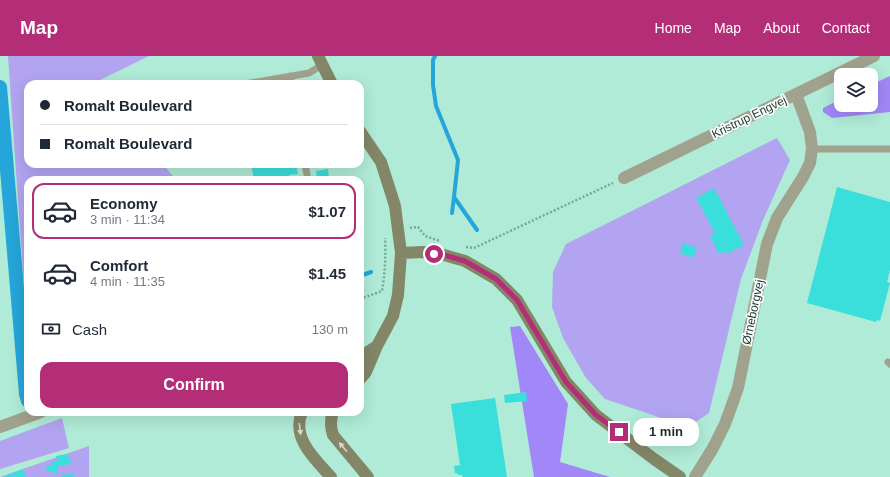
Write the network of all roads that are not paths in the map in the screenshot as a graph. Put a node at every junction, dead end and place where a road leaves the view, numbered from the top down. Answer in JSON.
{"nodes":[{"id":1,"x":874,"y":56,"type":"edge"},
{"id":2,"x":320,"y":61,"type":"edge"},
{"id":3,"x":290,"y":76,"type":"junction"},
{"id":4,"x":268,"y":80,"type":"edge"},
{"id":5,"x":291,"y":80,"type":"edge"},
{"id":6,"x":330,"y":80,"type":"edge"},
{"id":7,"x":796,"y":94,"type":"junction"},
{"id":8,"x":364,"y":137,"type":"edge"},
{"id":9,"x":812,"y":149,"type":"junction"},
{"id":10,"x":890,"y":149,"type":"edge"},
{"id":11,"x":624,"y":178,"type":"road end"},
{"id":12,"x":401,"y":253,"type":"junction"},
{"id":13,"x":377,"y":346,"type":"junction"},
{"id":14,"x":364,"y":354,"type":"edge"},
{"id":15,"x":364,"y":374,"type":"edge"},
{"id":16,"x":30,"y":416,"type":"edge"},
{"id":17,"x":300,"y":416,"type":"edge"},
{"id":18,"x":332,"y":416,"type":"edge"},
{"id":19,"x":0,"y":427,"type":"edge"},
{"id":20,"x":331,"y":477,"type":"edge"},
{"id":21,"x":368,"y":477,"type":"edge"},
{"id":22,"x":680,"y":477,"type":"edge"},
{"id":23,"x":695,"y":477,"type":"edge"}],
"edges":[{"from":1,"to":7,"type":"street","name":"Kristrup Engvej"},
{"from":2,"to":3,"type":"lane"},
{"from":2,"to":6,"type":"street"},
{"from":3,"to":4,"type":"lane"},
{"from":3,"to":5,"type":"lane"},
{"from":7,"to":9,"type":"street","name":"Ørneborgvej"},
{"from":7,"to":11,"type":"street","name":"Kristrup Engvej"},
{"from":8,"to":12,"type":"street"},
{"from":9,"to":10,"type":"lane"},
{"from":9,"to":23,"type":"street","name":"Ørneborgvej"},
{"from":12,"to":13,"type":"street"},
{"from":12,"to":22,"type":"street"},
{"from":13,"to":14,"type":"street"},
{"from":13,"to":15,"type":"street"},
{"from":16,"to":19,"type":"street"},
{"from":17,"to":20,"type":"street","one_way":true},
{"from":21,"to":18,"type":"street","one_way":true}]}
